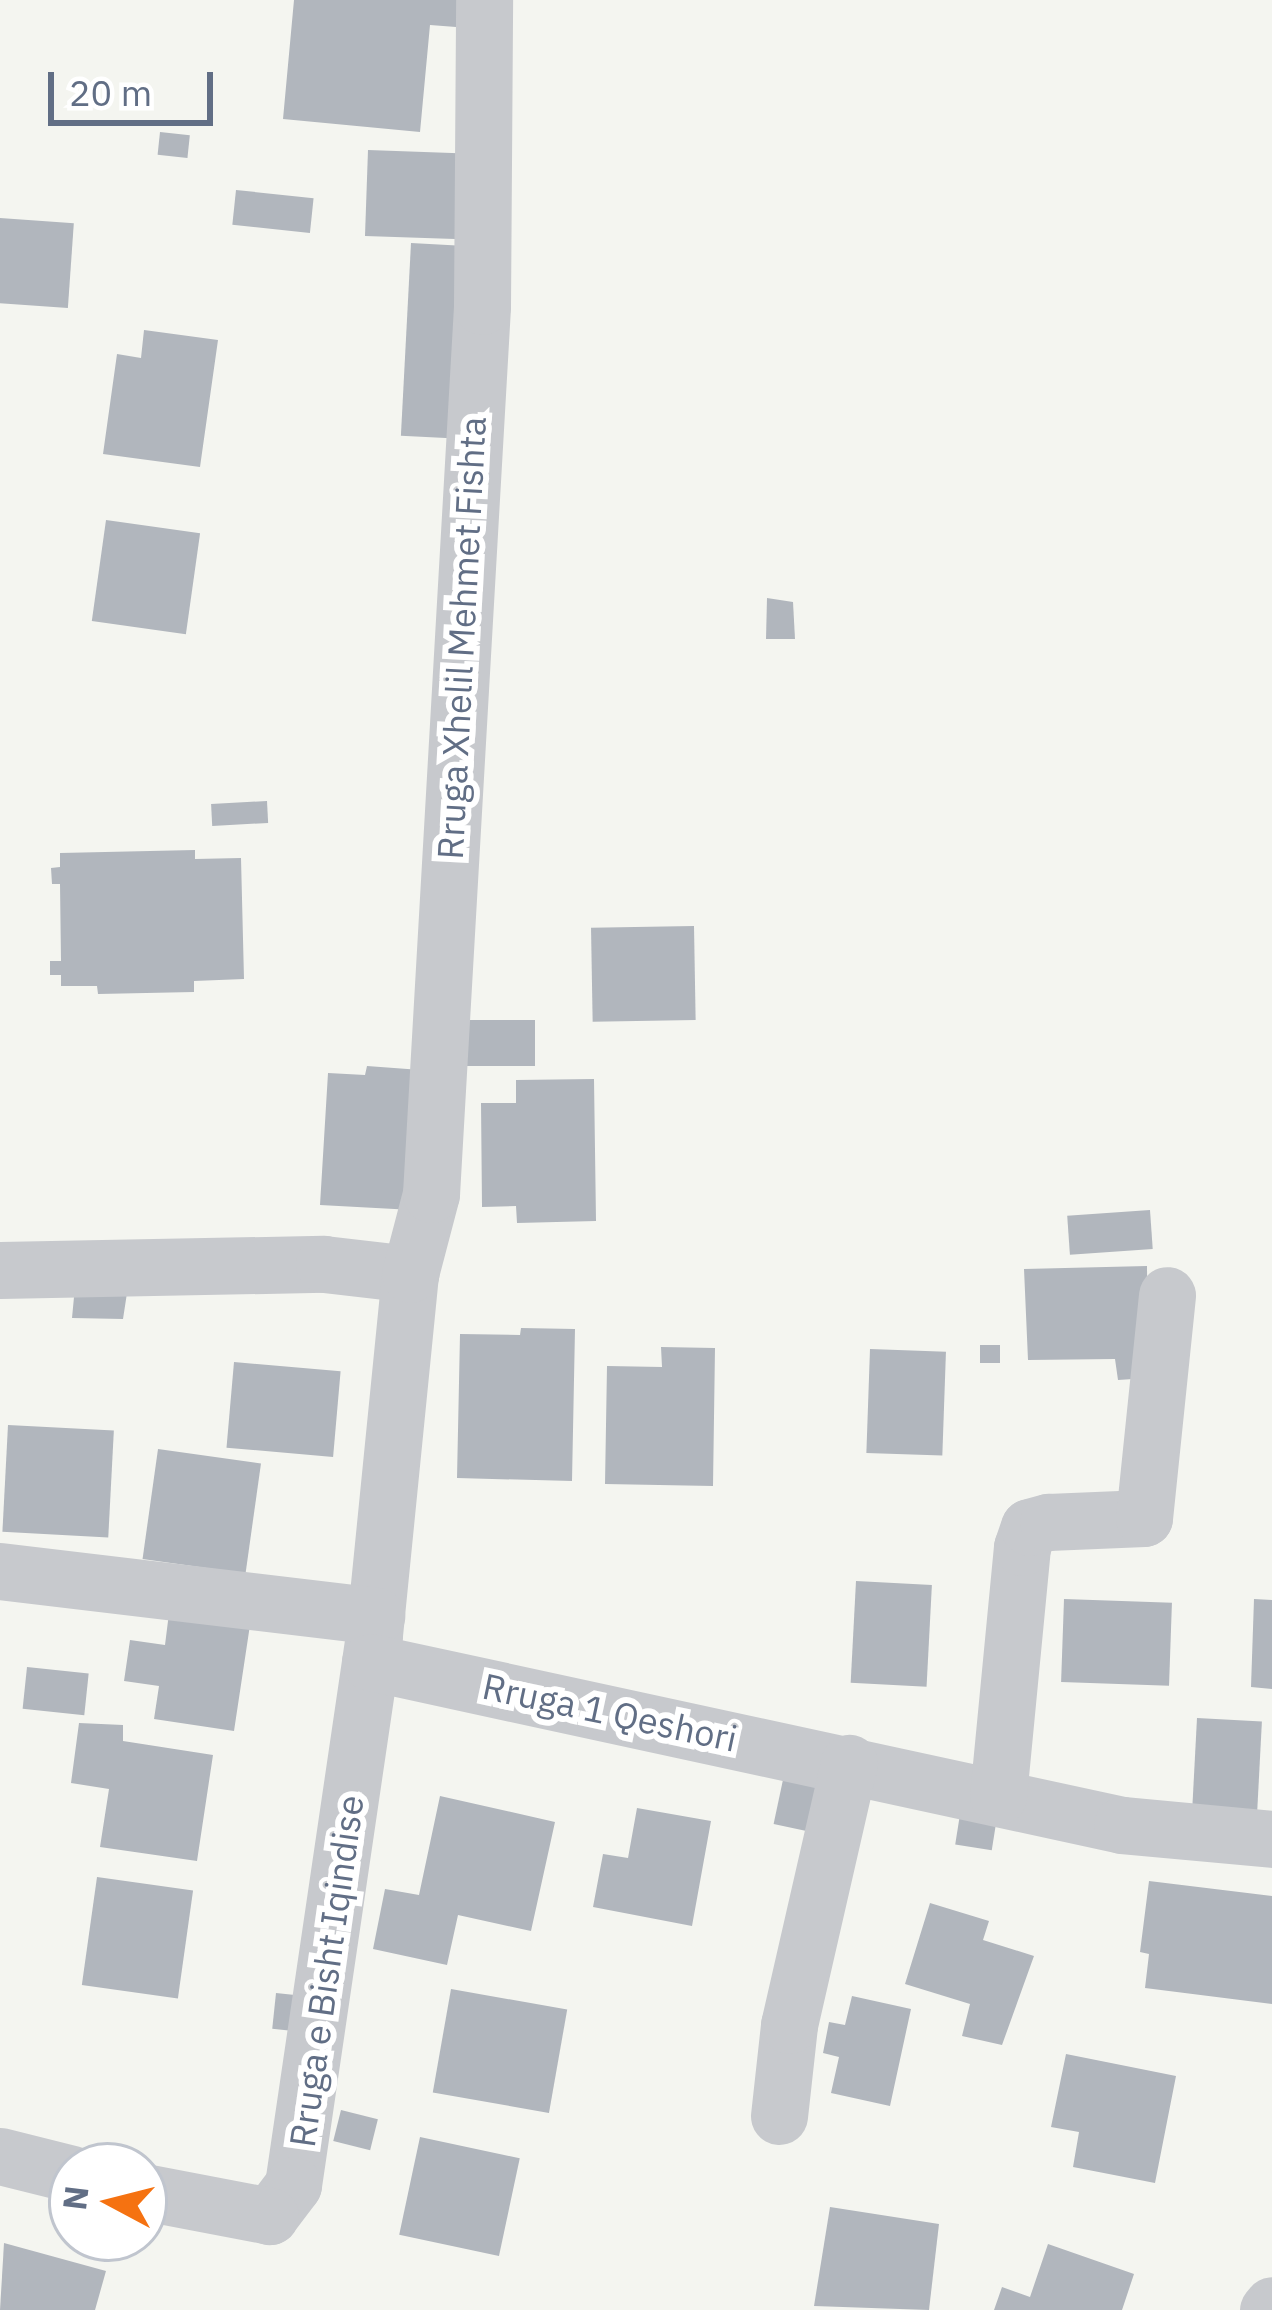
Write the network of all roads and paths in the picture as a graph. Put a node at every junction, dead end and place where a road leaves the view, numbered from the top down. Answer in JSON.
{"nodes":[{"id":1,"x":484,"y":0,"type":"edge"},
{"id":2,"x":0,"y":1270,"type":"edge"},
{"id":3,"x":410,"y":1274,"type":"junction"},
{"id":4,"x":1167,"y":1295,"type":"dead end"},
{"id":5,"x":0,"y":1571,"type":"edge"},
{"id":6,"x":373,"y":1639,"type":"junction"},
{"id":7,"x":849,"y":1763,"type":"junction"},
{"id":8,"x":998,"y":1796,"type":"junction"},
{"id":9,"x":1272,"y":1839,"type":"edge"},
{"id":10,"x":779,"y":2116,"type":"dead end"},
{"id":11,"x":0,"y":2156,"type":"edge"},
{"id":12,"x":48,"y":2168,"type":"edge"},
{"id":13,"x":168,"y":2197,"type":"edge"}],
"edges":[{"from":1,"to":3,"type":"street","name":"Rruga Xhelil Mehmet Fishta"},
{"from":2,"to":3,"type":"street"},
{"from":3,"to":6,"type":"street","name":"Rruga Xhelil Mehmet Fishta"},
{"from":4,"to":8,"type":"street"},
{"from":5,"to":6,"type":"street","name":"Rruga 1 Qeshori"},
{"from":6,"to":7,"type":"street","name":"Rruga 1 Qeshori"},
{"from":6,"to":13,"type":"street","name":"Rruga e Bisht Iqindise"},
{"from":7,"to":8,"type":"street","name":"Rruga 1 Qeshori"},
{"from":7,"to":10,"type":"street"},
{"from":8,"to":9,"type":"street","name":"Rruga 1 Qeshori"},
{"from":11,"to":12,"type":"street"}]}
